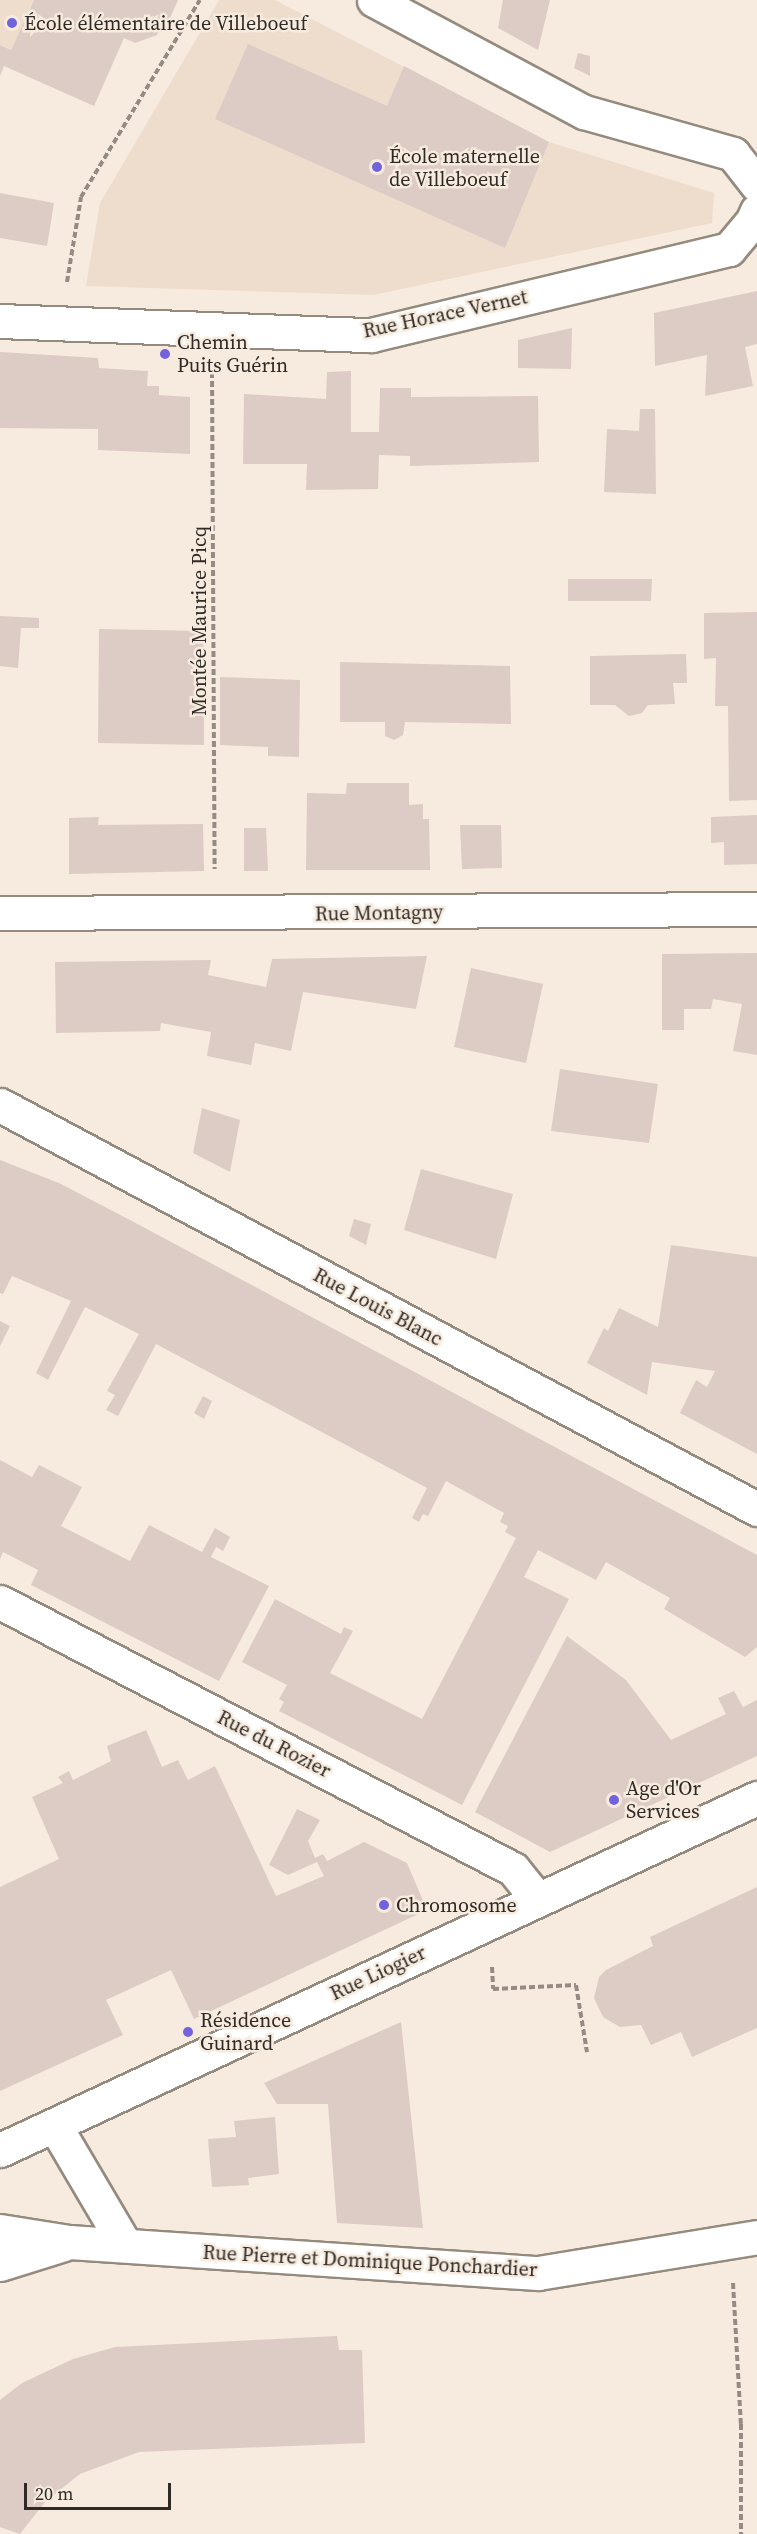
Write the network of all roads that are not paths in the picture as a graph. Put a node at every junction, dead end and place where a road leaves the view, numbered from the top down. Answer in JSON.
{"nodes":[{"id":1,"x":374,"y":0,"type":"edge"},
{"id":2,"x":757,"y":185,"type":"edge"},
{"id":3,"x":757,"y":211,"type":"edge"},
{"id":4,"x":0,"y":321,"type":"edge"},
{"id":5,"x":757,"y":909,"type":"edge"},
{"id":6,"x":0,"y":913,"type":"edge"},
{"id":7,"x":0,"y":1105,"type":"edge"},
{"id":8,"x":757,"y":1509,"type":"edge"},
{"id":9,"x":0,"y":1602,"type":"edge"},
{"id":10,"x":757,"y":1798,"type":"edge"},
{"id":11,"x":537,"y":1899,"type":"junction"},
{"id":12,"x":55,"y":2126,"type":"junction"},
{"id":13,"x":0,"y":2150,"type":"edge"},
{"id":14,"x":0,"y":2231,"type":"edge"},
{"id":15,"x":743,"y":2240,"type":"edge"},
{"id":16,"x":69,"y":2242,"type":"junction"},
{"id":17,"x":125,"y":2245,"type":"junction"},
{"id":18,"x":0,"y":2264,"type":"edge"}],
"edges":[{"from":1,"to":2,"type":"street"},
{"from":3,"to":4,"type":"street","name":"Rue Horace Vernet"},
{"from":5,"to":6,"type":"street","name":"Rue Montagny"},
{"from":7,"to":8,"type":"street","name":"Rue Louis Blanc"},
{"from":9,"to":11,"type":"street","name":"Rue du Rozier"},
{"from":10,"to":11,"type":"street","name":"Rue Liogier"},
{"from":11,"to":12,"type":"street","name":"Rue Liogier"},
{"from":12,"to":13,"type":"street","name":"Rue Liogier"},
{"from":12,"to":17,"type":"street"},
{"from":14,"to":16,"type":"street","name":"Rue Pierre et Dominique Ponchardier"},
{"from":15,"to":17,"type":"street","name":"Rue Pierre et Dominique Ponchardier"},
{"from":16,"to":17,"type":"street","name":"Rue Pierre et Dominique Ponchardier"},
{"from":16,"to":18,"type":"street"}]}
